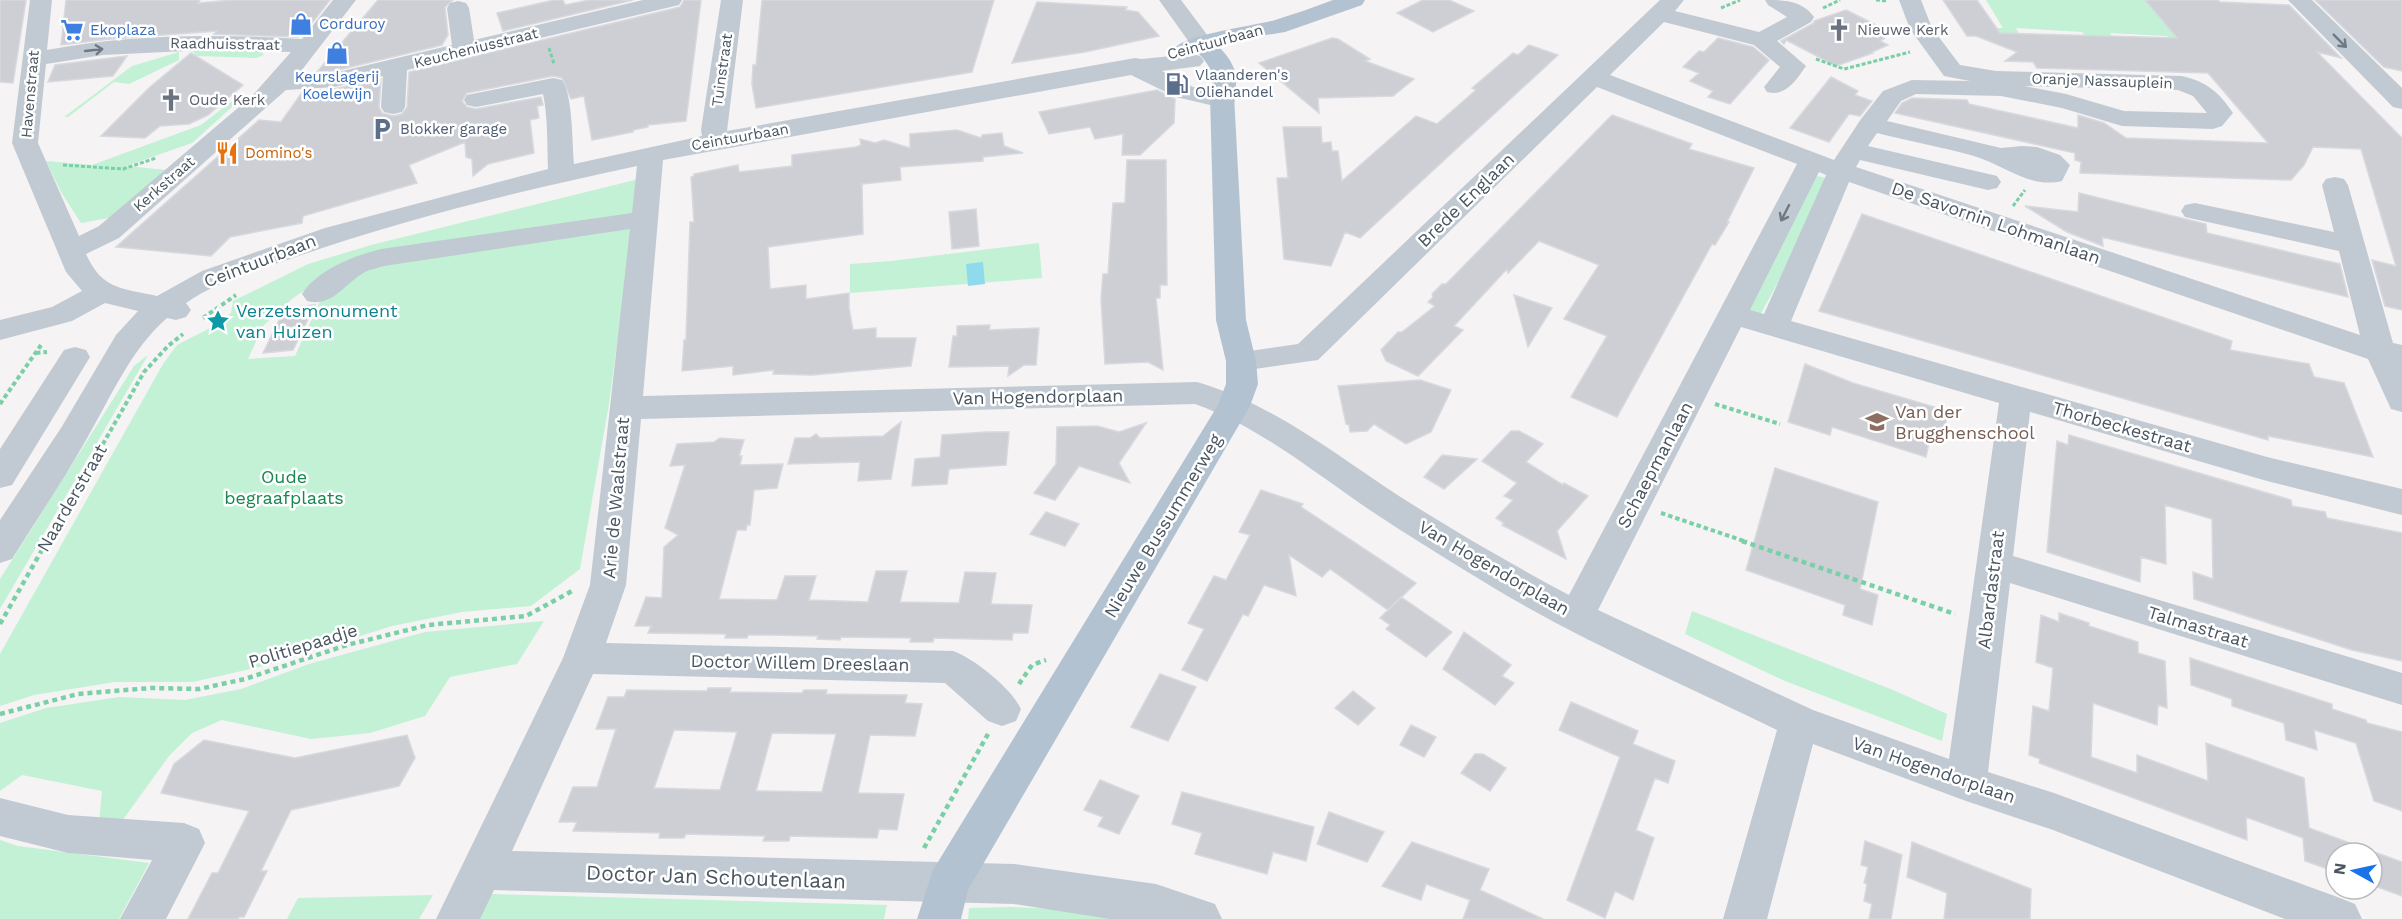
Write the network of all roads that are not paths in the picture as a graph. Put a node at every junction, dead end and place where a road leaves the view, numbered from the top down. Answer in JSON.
{"nodes":[{"id":1,"x":41,"y":0,"type":"edge"},
{"id":2,"x":345,"y":0,"type":"edge"},
{"id":3,"x":671,"y":0,"type":"edge"},
{"id":4,"x":732,"y":0,"type":"edge"},
{"id":5,"x":1170,"y":0,"type":"edge"},
{"id":6,"x":1354,"y":0,"type":"edge"},
{"id":7,"x":1776,"y":0,"type":"edge"},
{"id":8,"x":1910,"y":0,"type":"edge"},
{"id":9,"x":2299,"y":0,"type":"edge"},
{"id":10,"x":1665,"y":7,"type":"edge"},
{"id":11,"x":458,"y":8,"type":"dead end"},
{"id":12,"x":1762,"y":40,"type":"junction"},
{"id":13,"x":308,"y":46,"type":"junction"},
{"id":14,"x":1198,"y":52,"type":"junction"},
{"id":15,"x":36,"y":59,"type":"junction"},
{"id":16,"x":395,"y":67,"type":"junction"},
{"id":17,"x":1136,"y":69,"type":"junction"},
{"id":18,"x":1944,"y":71,"type":"junction"},
{"id":19,"x":1594,"y":77,"type":"junction"},
{"id":20,"x":472,"y":78,"type":"junction"},
{"id":21,"x":279,"y":83,"type":"junction"},
{"id":22,"x":1999,"y":83,"type":"junction"},
{"id":23,"x":1776,"y":87,"type":"dead end"},
{"id":24,"x":1215,"y":97,"type":"junction"},
{"id":25,"x":2402,"y":102,"type":"edge"},
{"id":26,"x":393,"y":107,"type":"dead end"},
{"id":27,"x":1870,"y":124,"type":"junction"},
{"id":28,"x":716,"y":141,"type":"junction"},
{"id":29,"x":19,"y":151,"type":"edge"},
{"id":30,"x":651,"y":154,"type":"junction"},
{"id":31,"x":1846,"y":160,"type":"junction"},
{"id":32,"x":1812,"y":161,"type":"junction"},
{"id":33,"x":562,"y":174,"type":"junction"},
{"id":34,"x":2044,"y":175,"type":"road end"},
{"id":35,"x":1988,"y":182,"type":"dead end"},
{"id":36,"x":2335,"y":185,"type":"dead end"},
{"id":37,"x":2195,"y":211,"type":"dead end"},
{"id":38,"x":644,"y":219,"type":"junction"},
{"id":39,"x":2352,"y":245,"type":"junction"},
{"id":40,"x":72,"y":250,"type":"junction"},
{"id":41,"x":101,"y":293,"type":"junction"},
{"id":42,"x":317,"y":294,"type":"dead end"},
{"id":43,"x":1734,"y":315,"type":"junction"},
{"id":44,"x":188,"y":318,"type":"junction"},
{"id":45,"x":1774,"y":326,"type":"junction"},
{"id":46,"x":0,"y":330,"type":"edge"},
{"id":47,"x":2391,"y":353,"type":"edge"},
{"id":48,"x":75,"y":357,"type":"dead end"},
{"id":49,"x":1240,"y":361,"type":"junction"},
{"id":50,"x":2016,"y":397,"type":"junction"},
{"id":51,"x":2402,"y":401,"type":"edge"},
{"id":52,"x":1234,"y":406,"type":"junction"},
{"id":53,"x":624,"y":408,"type":"junction"},
{"id":54,"x":72,"y":436,"type":"junction"},
{"id":55,"x":23,"y":441,"type":"junction"},
{"id":56,"x":0,"y":476,"type":"edge"},
{"id":57,"x":16,"y":501,"type":"edge"},
{"id":58,"x":2402,"y":502,"type":"edge"},
{"id":59,"x":0,"y":549,"type":"edge"},
{"id":60,"x":1995,"y":564,"type":"junction"},
{"id":61,"x":1576,"y":616,"type":"junction"},
{"id":62,"x":582,"y":658,"type":"junction"},
{"id":63,"x":2402,"y":689,"type":"edge"},
{"id":64,"x":1002,"y":710,"type":"dead end"},
{"id":65,"x":1799,"y":722,"type":"junction"},
{"id":66,"x":1966,"y":783,"type":"junction"},
{"id":67,"x":0,"y":818,"type":"edge"},
{"id":68,"x":483,"y":870,"type":"junction"},
{"id":69,"x":944,"y":902,"type":"edge"},
{"id":70,"x":142,"y":919,"type":"edge"},
{"id":71,"x":458,"y":919,"type":"edge"},
{"id":72,"x":1200,"y":919,"type":"edge"},
{"id":73,"x":1745,"y":919,"type":"edge"},
{"id":74,"x":2340,"y":919,"type":"edge"}],
"edges":[{"from":1,"to":15,"type":"street","name":"Havenstraat"},
{"from":2,"to":13,"type":"street","name":"Kerkstraat"},
{"from":3,"to":20,"type":"street","name":"Keucheniusstraat"},
{"from":4,"to":28,"type":"street","name":"Tuinstraat"},
{"from":5,"to":14,"type":"street"},
{"from":6,"to":14,"type":"main road","name":"Ceintuurbaan"},
{"from":7,"to":12,"type":"street"},
{"from":8,"to":18,"type":"street"},
{"from":9,"to":25,"type":"street","one_way":true},
{"from":10,"to":12,"type":"street"},
{"from":10,"to":19,"type":"street","name":"Brede Englaan"},
{"from":11,"to":20,"type":"street"},
{"from":12,"to":23,"type":"street"},
{"from":15,"to":13,"type":"street","name":"Raadhuisstraat","one_way":true},
{"from":13,"to":21,"type":"street","name":"Kerkstraat"},
{"from":14,"to":17,"type":"street","name":"Ceintuurbaan"},
{"from":14,"to":24,"type":"main road"},
{"from":15,"to":29,"type":"street","name":"Havenstraat"},
{"from":16,"to":20,"type":"street","name":"Keucheniusstraat"},
{"from":16,"to":21,"type":"street","name":"Keucheniusstraat"},
{"from":16,"to":26,"type":"street"},
{"from":17,"to":24,"type":"street"},
{"from":17,"to":28,"type":"street","name":"Ceintuurbaan"},
{"from":18,"to":22,"type":"street","name":"Oranje Nassauplein"},
{"from":18,"to":27,"type":"street","name":"Oranje Nassauplein"},
{"from":19,"to":32,"type":"street","name":"De Savornin Lohmanlaan"},
{"from":19,"to":49,"type":"street","name":"Brede Englaan"},
{"from":20,"to":33,"type":"street"},
{"from":21,"to":40,"type":"street","name":"Kerkstraat"},
{"from":22,"to":22,"type":"street","name":"Oranje Nassauplein"},
{"from":24,"to":49,"type":"main road","name":"Nieuwe Bussummerweg"},
{"from":27,"to":31,"type":"street","name":"Oranje Nassauplein"},
{"from":27,"to":34,"type":"street"},
{"from":28,"to":30,"type":"street","name":"Ceintuurbaan"},
{"from":29,"to":40,"type":"street","name":"Havenstraat"},
{"from":30,"to":33,"type":"street","name":"Ceintuurbaan"},
{"from":30,"to":38,"type":"street","name":"Arie de Waalstraat"},
{"from":31,"to":32,"type":"street","name":"De Savornin Lohmanlaan"},
{"from":31,"to":35,"type":"street"},
{"from":31,"to":45,"type":"street"},
{"from":31,"to":47,"type":"street","name":"De Savornin Lohmanlaan"},
{"from":32,"to":43,"type":"street","name":"Schaepmanlaan","one_way":true},
{"from":33,"to":44,"type":"street","name":"Ceintuurbaan"},
{"from":36,"to":39,"type":"street"},
{"from":37,"to":39,"type":"street"},
{"from":38,"to":42,"type":"street"},
{"from":38,"to":53,"type":"street","name":"Arie de Waalstraat"},
{"from":39,"to":47,"type":"street"},
{"from":40,"to":41,"type":"street","name":"Havenstraat"},
{"from":41,"to":44,"type":"street"},
{"from":41,"to":46,"type":"street"},
{"from":43,"to":45,"type":"street"},
{"from":43,"to":61,"type":"street","name":"Schaepmanlaan"},
{"from":44,"to":54,"type":"street","name":"Naarderstraat"},
{"from":45,"to":50,"type":"street","name":"Thorbeckestraat"},
{"from":47,"to":51,"type":"street"},
{"from":48,"to":55,"type":"street"},
{"from":49,"to":52,"type":"main road","name":"Nieuwe Bussummerweg"},
{"from":50,"to":58,"type":"street","name":"Thorbeckestraat"},
{"from":50,"to":60,"type":"street","name":"Albardastraat"},
{"from":52,"to":53,"type":"street","name":"Van Hogendorplaan"},
{"from":52,"to":61,"type":"street","name":"Van Hogendorplaan"},
{"from":52,"to":69,"type":"main road","name":"Nieuwe Bussummerweg"},
{"from":53,"to":62,"type":"street","name":"Arie de Waalstraat"},
{"from":54,"to":55,"type":"street"},
{"from":54,"to":57,"type":"street","name":"Naarderstraat"},
{"from":55,"to":56,"type":"street"},
{"from":57,"to":59,"type":"street","name":"Naarderstraat"},
{"from":60,"to":63,"type":"street","name":"Talmastraat"},
{"from":60,"to":66,"type":"street","name":"Albardastraat"},
{"from":61,"to":65,"type":"street","name":"Van Hogendorplaan"},
{"from":62,"to":64,"type":"street","name":"Doctor Willem Dreeslaan"},
{"from":62,"to":68,"type":"street","name":"Arie de Waalstraat"},
{"from":65,"to":66,"type":"street","name":"Van Hogendorplaan"},
{"from":65,"to":73,"type":"street"},
{"from":66,"to":74,"type":"street","name":"Van Hogendorplaan"},
{"from":67,"to":70,"type":"street"},
{"from":68,"to":69,"type":"street","name":"Doctor Jan Schoutenlaan"},
{"from":68,"to":71,"type":"street","name":"Arie de Waalstraat"},
{"from":69,"to":72,"type":"street","name":"Doctor Jan Schoutenlaan"}]}
